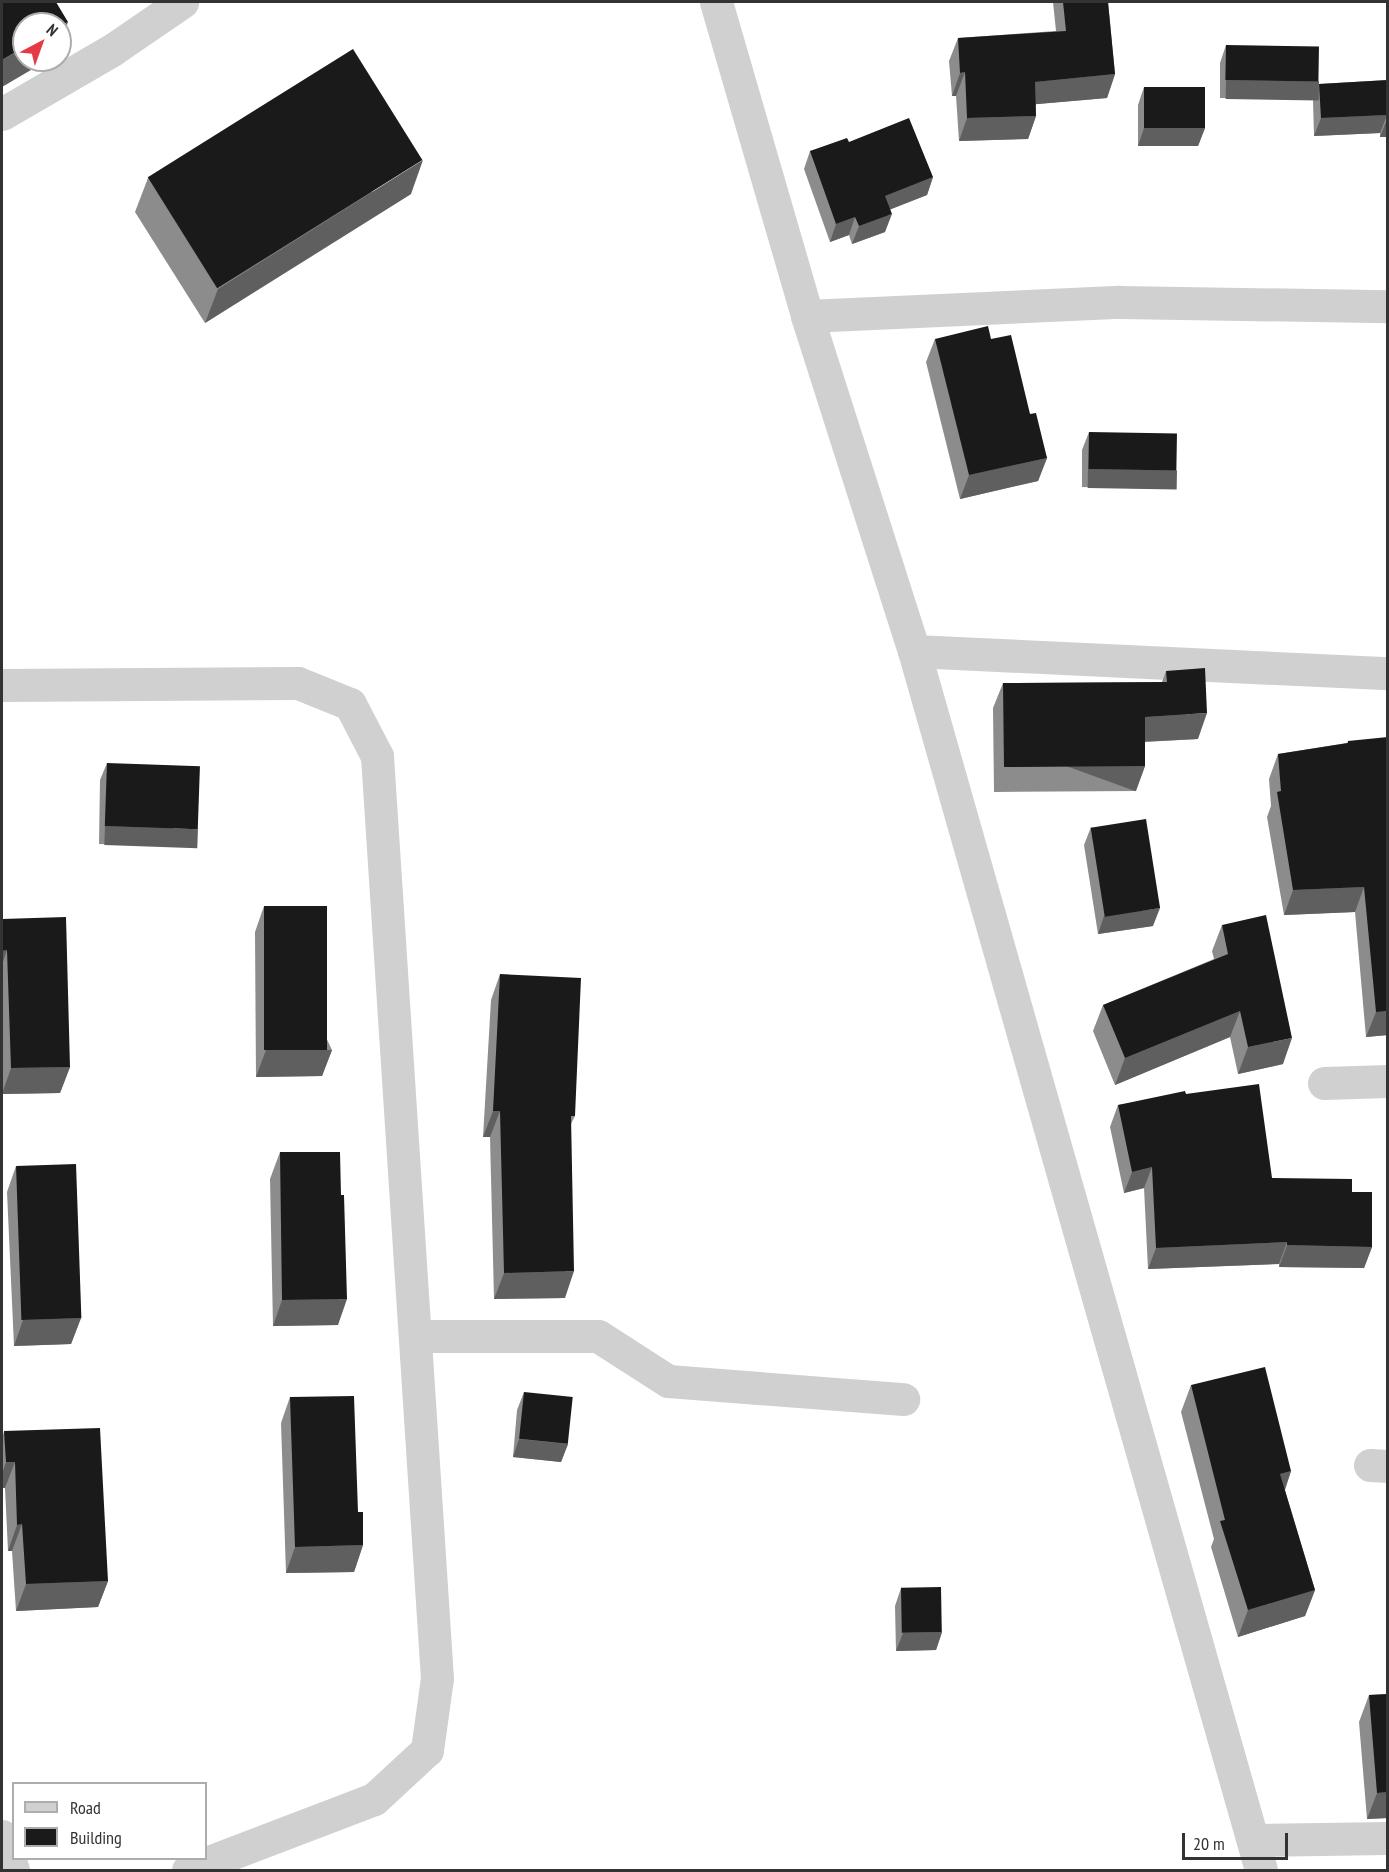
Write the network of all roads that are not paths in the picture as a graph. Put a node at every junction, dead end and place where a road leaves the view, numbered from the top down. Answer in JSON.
{"nodes":[{"id":1,"x":182,"y":2,"type":"edge"},
{"id":2,"x":716,"y":2,"type":"edge"},
{"id":3,"x":2,"y":114,"type":"edge"},
{"id":4,"x":1388,"y":306,"type":"edge"},
{"id":5,"x":807,"y":316,"type":"junction"},
{"id":6,"x":914,"y":651,"type":"junction"},
{"id":7,"x":1388,"y":673,"type":"edge"},
{"id":8,"x":2,"y":685,"type":"edge"},
{"id":9,"x":1388,"y":1080,"type":"edge"},
{"id":10,"x":1324,"y":1083,"type":"dead end"},
{"id":11,"x":415,"y":1335,"type":"junction"},
{"id":12,"x":903,"y":1400,"type":"dead end"},
{"id":13,"x":2,"y":1836,"type":"edge"},
{"id":14,"x":1388,"y":1838,"type":"edge"},
{"id":15,"x":1257,"y":1855,"type":"edge"},
{"id":16,"x":13,"y":1870,"type":"edge"},
{"id":17,"x":188,"y":1870,"type":"edge"}],
"edges":[{"from":1,"to":3,"type":"street"},
{"from":2,"to":5,"type":"street"},
{"from":4,"to":5,"type":"street"},
{"from":5,"to":6,"type":"street"},
{"from":6,"to":7,"type":"street"},
{"from":6,"to":15,"type":"street"},
{"from":8,"to":11,"type":"street"},
{"from":9,"to":10,"type":"street"},
{"from":11,"to":12,"type":"street"},
{"from":11,"to":17,"type":"street"},
{"from":13,"to":16,"type":"street"},
{"from":14,"to":15,"type":"street"}]}
